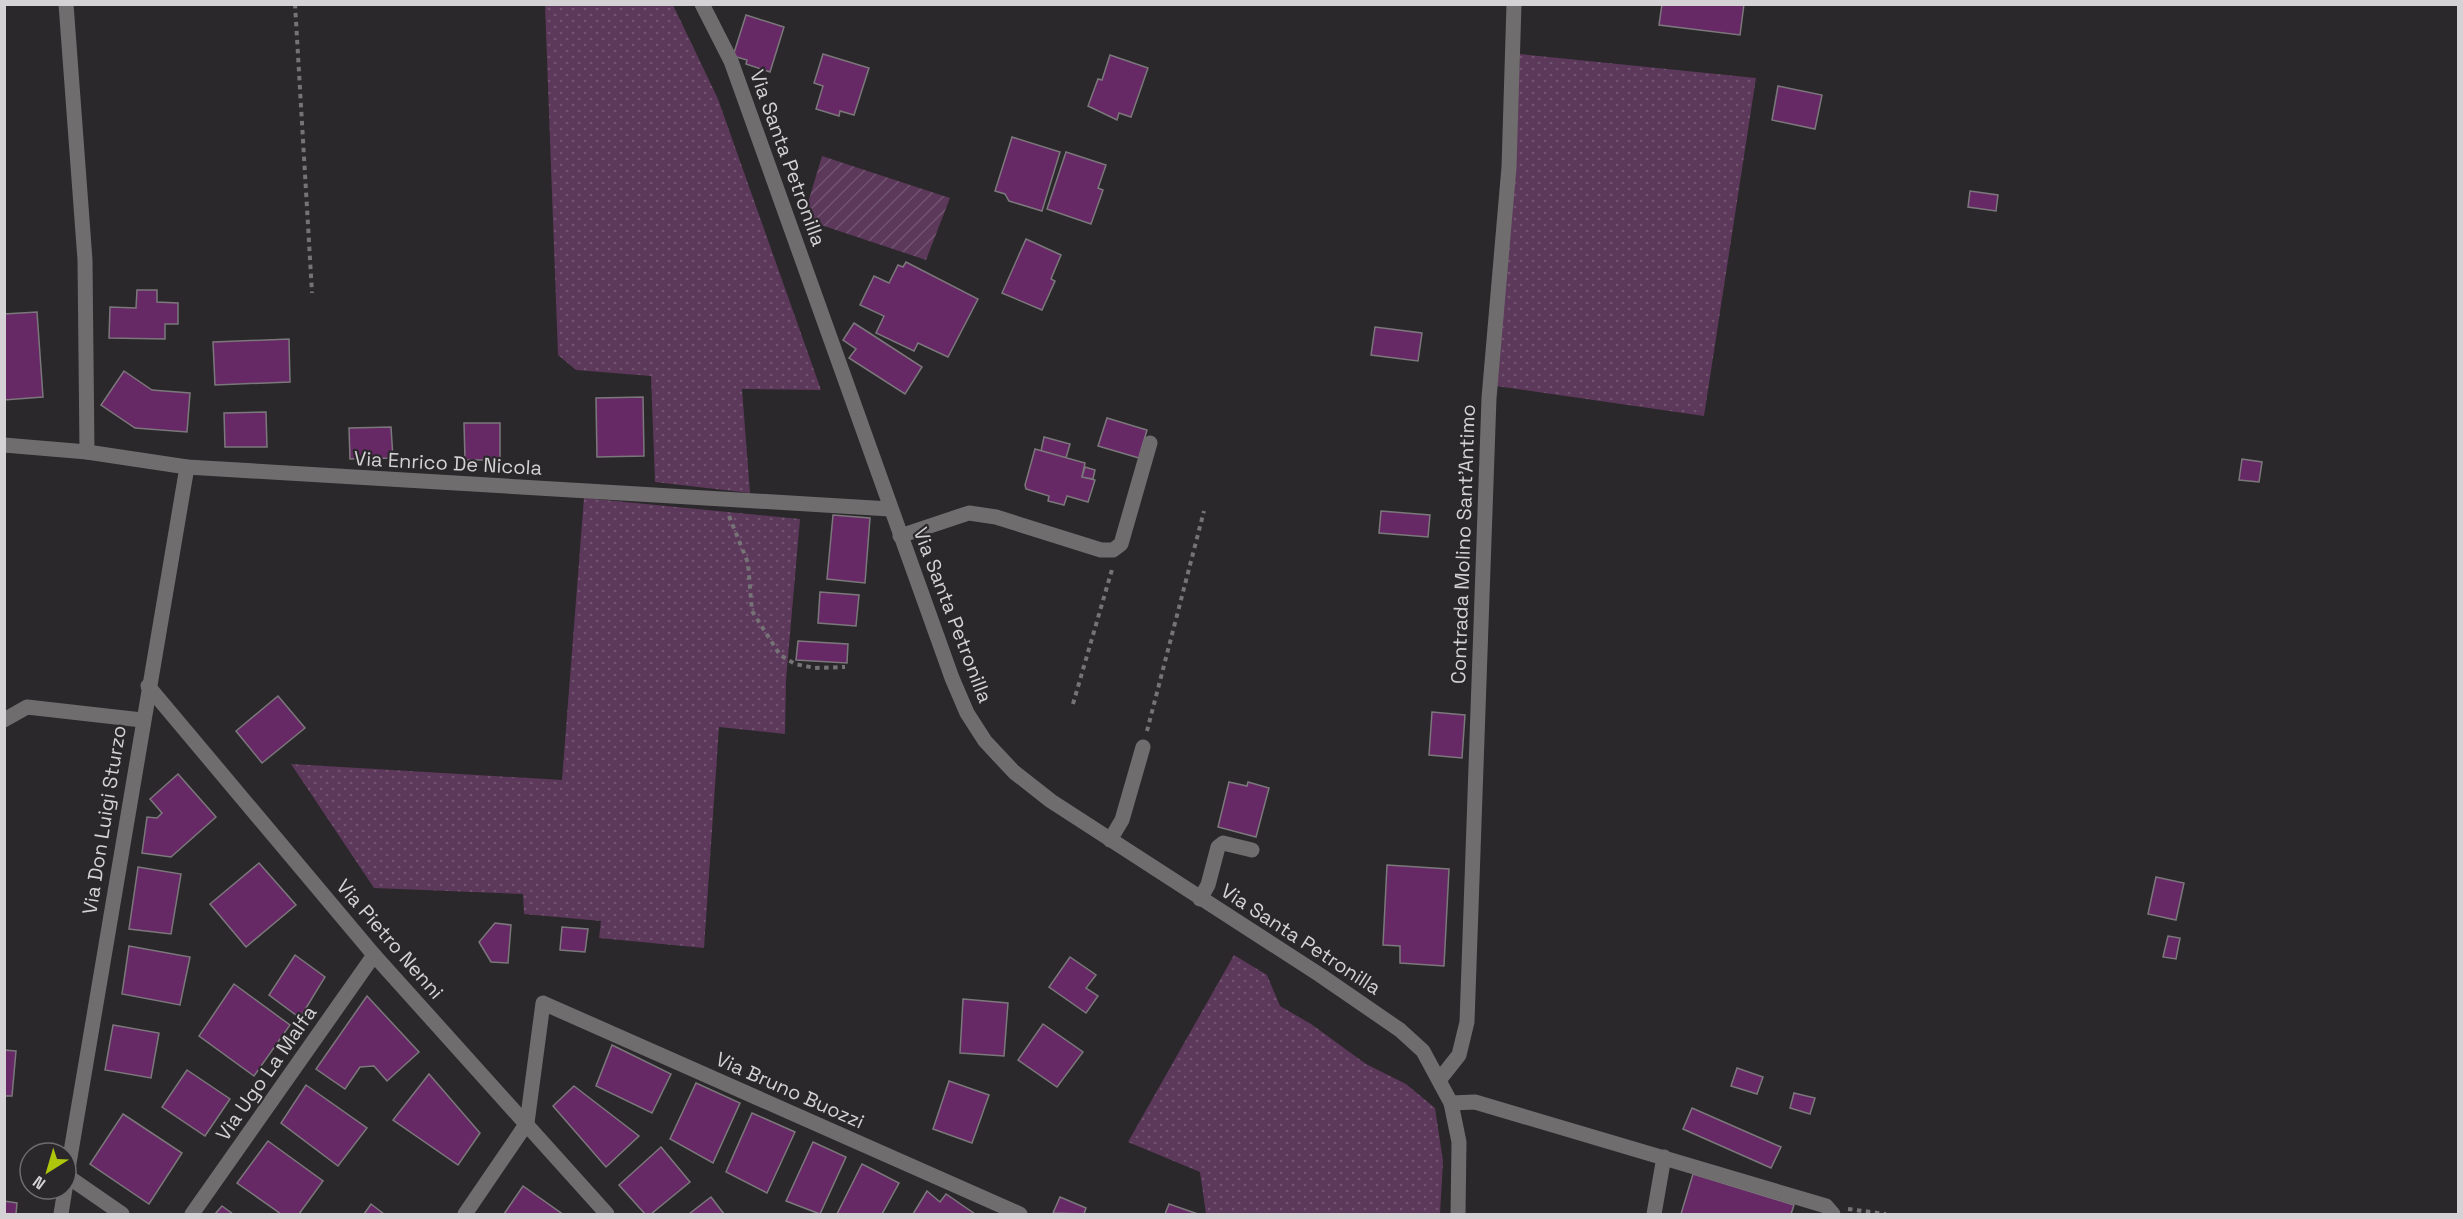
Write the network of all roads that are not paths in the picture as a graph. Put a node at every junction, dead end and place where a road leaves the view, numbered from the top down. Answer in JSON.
{"nodes":[{"id":1,"x":66,"y":4,"type":"edge"},
{"id":2,"x":702,"y":4,"type":"edge"},
{"id":3,"x":1514,"y":4,"type":"edge"},
{"id":4,"x":1150,"y":443,"type":"dead end"},
{"id":5,"x":4,"y":445,"type":"edge"},
{"id":6,"x":87,"y":452,"type":"junction"},
{"id":7,"x":187,"y":467,"type":"junction"},
{"id":8,"x":890,"y":509,"type":"junction"},
{"id":9,"x":900,"y":536,"type":"junction"},
{"id":10,"x":148,"y":686,"type":"junction"},
{"id":11,"x":4,"y":720,"type":"edge"},
{"id":12,"x":142,"y":720,"type":"junction"},
{"id":13,"x":1143,"y":747,"type":"road end"},
{"id":14,"x":1110,"y":840,"type":"junction"},
{"id":15,"x":1252,"y":850,"type":"dead end"},
{"id":16,"x":1200,"y":899,"type":"junction"},
{"id":17,"x":374,"y":955,"type":"junction"},
{"id":18,"x":1440,"y":1079,"type":"junction"},
{"id":19,"x":1452,"y":1103,"type":"junction"},
{"id":20,"x":527,"y":1123,"type":"junction"},
{"id":21,"x":73,"y":1141,"type":"edge"},
{"id":22,"x":1664,"y":1157,"type":"junction"},
{"id":23,"x":78,"y":1184,"type":"edge"},
{"id":24,"x":1829,"y":1210,"type":"edge"},
{"id":25,"x":122,"y":1215,"type":"edge"},
{"id":26,"x":192,"y":1215,"type":"edge"},
{"id":27,"x":465,"y":1215,"type":"edge"},
{"id":28,"x":607,"y":1215,"type":"edge"},
{"id":29,"x":1020,"y":1215,"type":"edge"},
{"id":30,"x":1458,"y":1215,"type":"edge"},
{"id":31,"x":1654,"y":1215,"type":"edge"}],
"edges":[{"from":1,"to":6,"type":"street"},
{"from":2,"to":8,"type":"street","name":"Via Santa Petronilla"},
{"from":3,"to":18,"type":"street","name":"Contrada Molino Sant'Antimo"},
{"from":4,"to":9,"type":"street"},
{"from":5,"to":6,"type":"street","name":"Via Enrico De Nicola"},
{"from":6,"to":7,"type":"street","name":"Via Enrico De Nicola"},
{"from":7,"to":8,"type":"street","name":"Via Enrico De Nicola"},
{"from":7,"to":10,"type":"street","name":"Via Don Luigi Sturzo"},
{"from":8,"to":9,"type":"street","name":"Via Santa Petronilla"},
{"from":9,"to":14,"type":"street","name":"Via Santa Petronilla"},
{"from":10,"to":12,"type":"street","name":"Via Don Luigi Sturzo"},
{"from":10,"to":17,"type":"street","name":"Via Pietro Nenni"},
{"from":11,"to":12,"type":"street"},
{"from":12,"to":21,"type":"street","name":"Via Don Luigi Sturzo"},
{"from":13,"to":14,"type":"street"},
{"from":14,"to":16,"type":"street","name":"Via Santa Petronilla"},
{"from":15,"to":16,"type":"street"},
{"from":16,"to":18,"type":"street","name":"Via Santa Petronilla"},
{"from":17,"to":20,"type":"street","name":"Via Pietro Nenni"},
{"from":17,"to":26,"type":"street","name":"Via Ugo La Malfa"},
{"from":18,"to":19,"type":"street","name":"Via Santa Petronilla"},
{"from":19,"to":22,"type":"street"},
{"from":19,"to":30,"type":"street","name":"Via Santa Petronilla"},
{"from":20,"to":27,"type":"street"},
{"from":20,"to":28,"type":"street","name":"Via Pietro Nenni"},
{"from":20,"to":29,"type":"street","name":"Via Bruno Buozzi"},
{"from":22,"to":24,"type":"street"},
{"from":22,"to":31,"type":"street"},
{"from":23,"to":25,"type":"street"}]}
